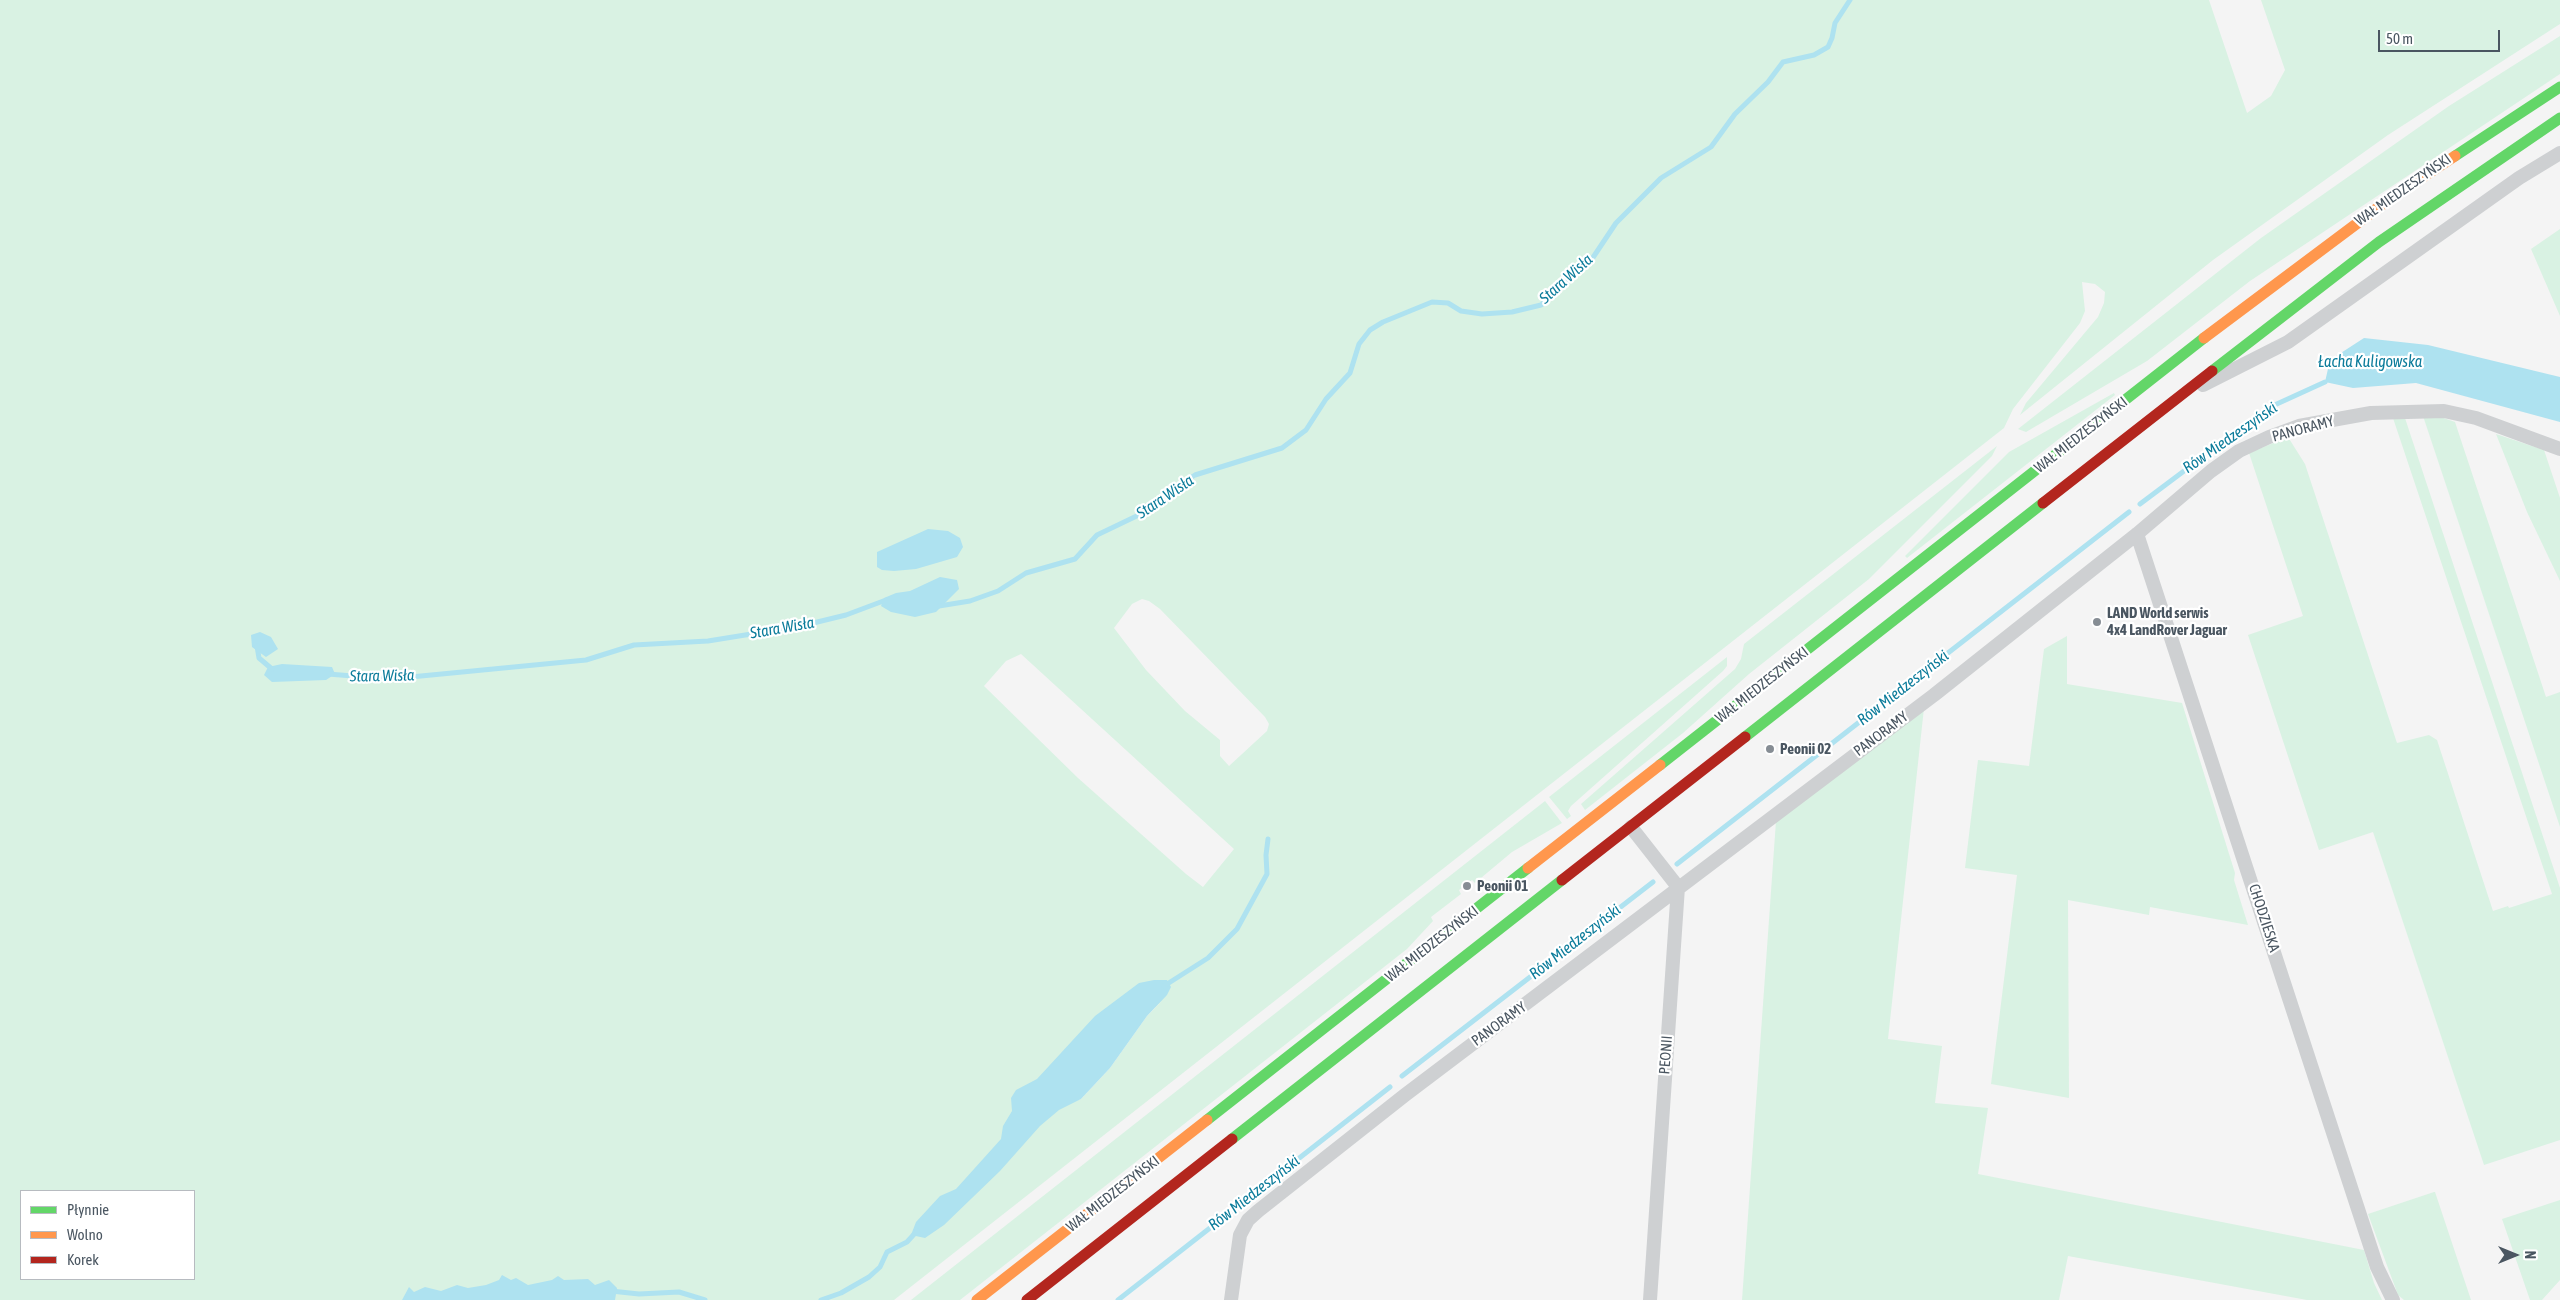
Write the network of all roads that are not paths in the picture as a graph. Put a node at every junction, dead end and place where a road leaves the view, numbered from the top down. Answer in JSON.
{"nodes":[{"id":1,"x":2560,"y":87,"type":"edge"},
{"id":2,"x":2560,"y":118,"type":"edge"},
{"id":3,"x":2560,"y":153,"type":"edge"},
{"id":4,"x":2236,"y":313,"type":"junction"},
{"id":5,"x":2248,"y":332,"type":"junction"},
{"id":6,"x":2204,"y":338,"type":"junction"},
{"id":7,"x":2223,"y":362,"type":"junction"},
{"id":8,"x":2176,"y":399,"type":"junction"},
{"id":9,"x":2560,"y":450,"type":"edge"},
{"id":10,"x":2137,"y":534,"type":"junction"},
{"id":11,"x":1631,"y":827,"type":"junction"},
{"id":12,"x":1678,"y":887,"type":"junction"},
{"id":13,"x":977,"y":1300,"type":"edge"},
{"id":14,"x":1027,"y":1300,"type":"edge"},
{"id":15,"x":1231,"y":1300,"type":"edge"},
{"id":16,"x":1650,"y":1300,"type":"edge"},
{"id":17,"x":2393,"y":1300,"type":"edge"}],
"edges":[{"from":1,"to":4,"type":"main road","name":"WAŁ MIEDZESZYŃSKI"},
{"from":2,"to":5,"type":"main road","name":"WAŁ MIEDZESZYŃSKI"},
{"from":3,"to":8,"type":"street","name":"WAŁ MIEDZESZYŃSKI"},
{"from":4,"to":5,"type":"main road"},
{"from":4,"to":6,"type":"main road","name":"WAŁ MIEDZESZYŃSKI"},
{"from":5,"to":7,"type":"main road","name":"WAŁ MIEDZESZYŃSKI"},
{"from":6,"to":7,"type":"main road"},
{"from":6,"to":13,"type":"main road","name":"WAŁ MIEDZESZYŃSKI"},
{"from":7,"to":8,"type":"main road","name":"WAŁ MIEDZESZYŃSKI"},
{"from":8,"to":11,"type":"main road","name":"WAŁ MIEDZESZYŃSKI"},
{"from":9,"to":10,"type":"street","name":"PANORAMY"},
{"from":10,"to":12,"type":"street","name":"PANORAMY"},
{"from":10,"to":17,"type":"street","name":"CHODZIESKA"},
{"from":11,"to":12,"type":"street"},
{"from":11,"to":14,"type":"main road","name":"WAŁ MIEDZESZYŃSKI"},
{"from":12,"to":15,"type":"street","name":"PANORAMY"},
{"from":12,"to":16,"type":"street","name":"PEONII"}]}
